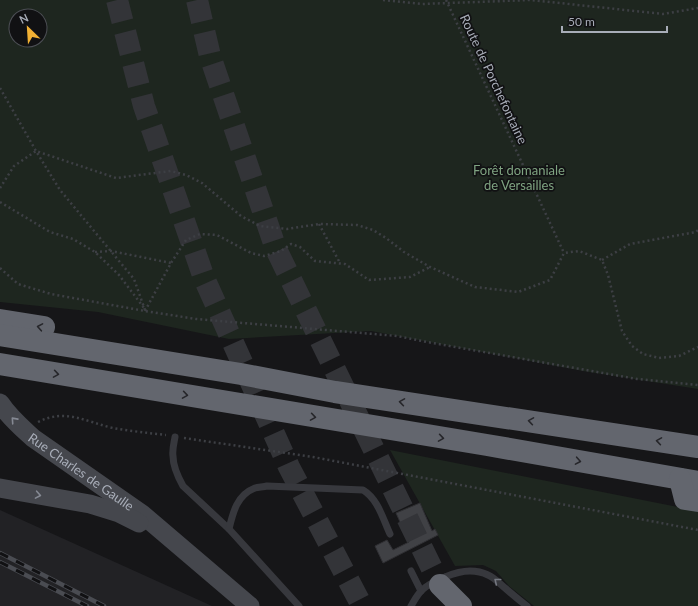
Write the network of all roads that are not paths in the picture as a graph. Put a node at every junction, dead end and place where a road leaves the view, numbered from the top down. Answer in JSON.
{"nodes":[{"id":1,"x":0,"y":320,"type":"edge"},
{"id":2,"x":0,"y":336,"type":"edge"},
{"id":3,"x":6,"y":368,"type":"edge"},
{"id":4,"x":335,"y":392,"type":"junction"},
{"id":5,"x":0,"y":403,"type":"edge"},
{"id":6,"x":174,"y":437,"type":"road end"},
{"id":7,"x":698,"y":447,"type":"edge"},
{"id":8,"x":689,"y":480,"type":"edge"},
{"id":9,"x":0,"y":488,"type":"edge"},
{"id":10,"x":698,"y":501,"type":"edge"},
{"id":11,"x":229,"y":529,"type":"junction"},
{"id":12,"x":390,"y":534,"type":"dead end"},
{"id":13,"x":167,"y":536,"type":"junction"},
{"id":14,"x":411,"y":570,"type":"dead end"},
{"id":15,"x":430,"y":588,"type":"junction"},
{"id":16,"x":250,"y":606,"type":"edge"},
{"id":17,"x":299,"y":606,"type":"edge"},
{"id":18,"x":411,"y":606,"type":"edge"},
{"id":19,"x":461,"y":606,"type":"edge"},
{"id":20,"x":527,"y":606,"type":"edge"}],
"edges":[{"from":4,"to":1,"type":"highway","one_way":true},
{"from":2,"to":4,"type":"highway"},
{"from":3,"to":8,"type":"highway","one_way":true},
{"from":7,"to":4,"type":"highway","one_way":true},
{"from":13,"to":5,"type":"main road","name":"Rue Charles de Gaulle","one_way":true},
{"from":6,"to":11,"type":"lane"},
{"from":8,"to":10,"type":"highway"},
{"from":9,"to":13,"type":"main road","name":"Rue Charles de Gaulle","one_way":true},
{"from":11,"to":12,"type":"lane"},
{"from":11,"to":17,"type":"lane"},
{"from":13,"to":16,"type":"main road","name":"Rue Charles de Gaulle"},
{"from":14,"to":15,"type":"lane"},
{"from":15,"to":18,"type":"lane"},
{"from":15,"to":19,"type":"highway"},
{"from":20,"to":15,"type":"lane","one_way":true}]}
